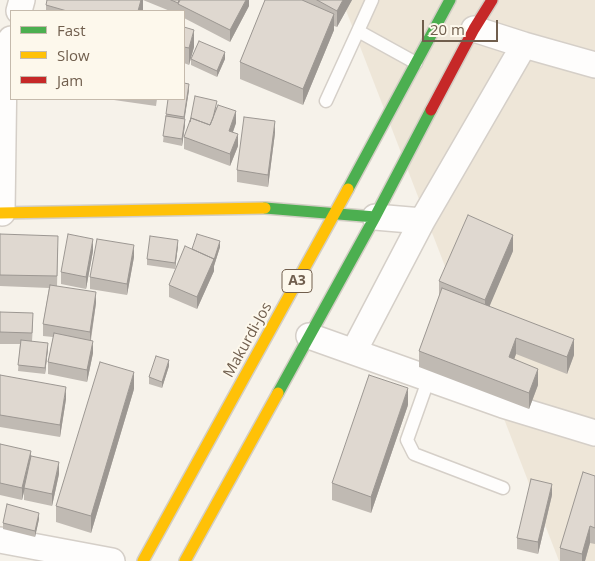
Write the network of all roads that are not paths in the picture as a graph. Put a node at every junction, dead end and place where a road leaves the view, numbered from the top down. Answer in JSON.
{"nodes":[{"id":1,"x":372,"y":0,"type":"edge"},
{"id":2,"x":450,"y":0,"type":"edge"},
{"id":3,"x":492,"y":0,"type":"edge"},
{"id":4,"x":474,"y":29,"type":"junction"},
{"id":5,"x":358,"y":31,"type":"junction"},
{"id":6,"x":10,"y":43,"type":"edge"},
{"id":7,"x":524,"y":45,"type":"junction"},
{"id":8,"x":416,"y":63,"type":"junction"},
{"id":9,"x":595,"y":65,"type":"edge"},
{"id":10,"x":326,"y":101,"type":"dead end"},
{"id":11,"x":1,"y":213,"type":"edge"},
{"id":12,"x":335,"y":213,"type":"junction"},
{"id":13,"x":374,"y":218,"type":"junction"},
{"id":14,"x":422,"y":221,"type":"junction"},
{"id":15,"x":309,"y":336,"type":"junction"},
{"id":16,"x":354,"y":351,"type":"junction"},
{"id":17,"x":429,"y":378,"type":"junction"},
{"id":18,"x":595,"y":433,"type":"edge"},
{"id":19,"x":504,"y":488,"type":"dead end"},
{"id":20,"x":0,"y":540,"type":"edge"},
{"id":21,"x":112,"y":561,"type":"edge"},
{"id":22,"x":143,"y":561,"type":"edge"},
{"id":23,"x":185,"y":561,"type":"edge"}],
"edges":[{"from":1,"to":5,"type":"lane"},
{"from":2,"to":8,"type":"main road","name":"Makurdi-Jos","number":"A3"},
{"from":3,"to":4,"type":"main road","number":"A3"},
{"from":4,"to":7,"type":"street"},
{"from":4,"to":13,"type":"main road","number":"A3"},
{"from":5,"to":8,"type":"lane"},
{"from":5,"to":10,"type":"lane"},
{"from":6,"to":11,"type":"street"},
{"from":7,"to":9,"type":"street"},
{"from":7,"to":14,"type":"street"},
{"from":8,"to":12,"type":"main road","name":"Makurdi-Jos","number":"A3"},
{"from":11,"to":12,"type":"main road"},
{"from":12,"to":13,"type":"main road"},
{"from":12,"to":22,"type":"main road","name":"Makurdi-Jos","number":"A3"},
{"from":13,"to":14,"type":"street"},
{"from":13,"to":15,"type":"main road","number":"A3"},
{"from":14,"to":16,"type":"street"},
{"from":15,"to":16,"type":"street"},
{"from":15,"to":23,"type":"main road","number":"A3"},
{"from":16,"to":17,"type":"street"},
{"from":17,"to":18,"type":"street"},
{"from":17,"to":19,"type":"lane"},
{"from":20,"to":21,"type":"street"}]}
